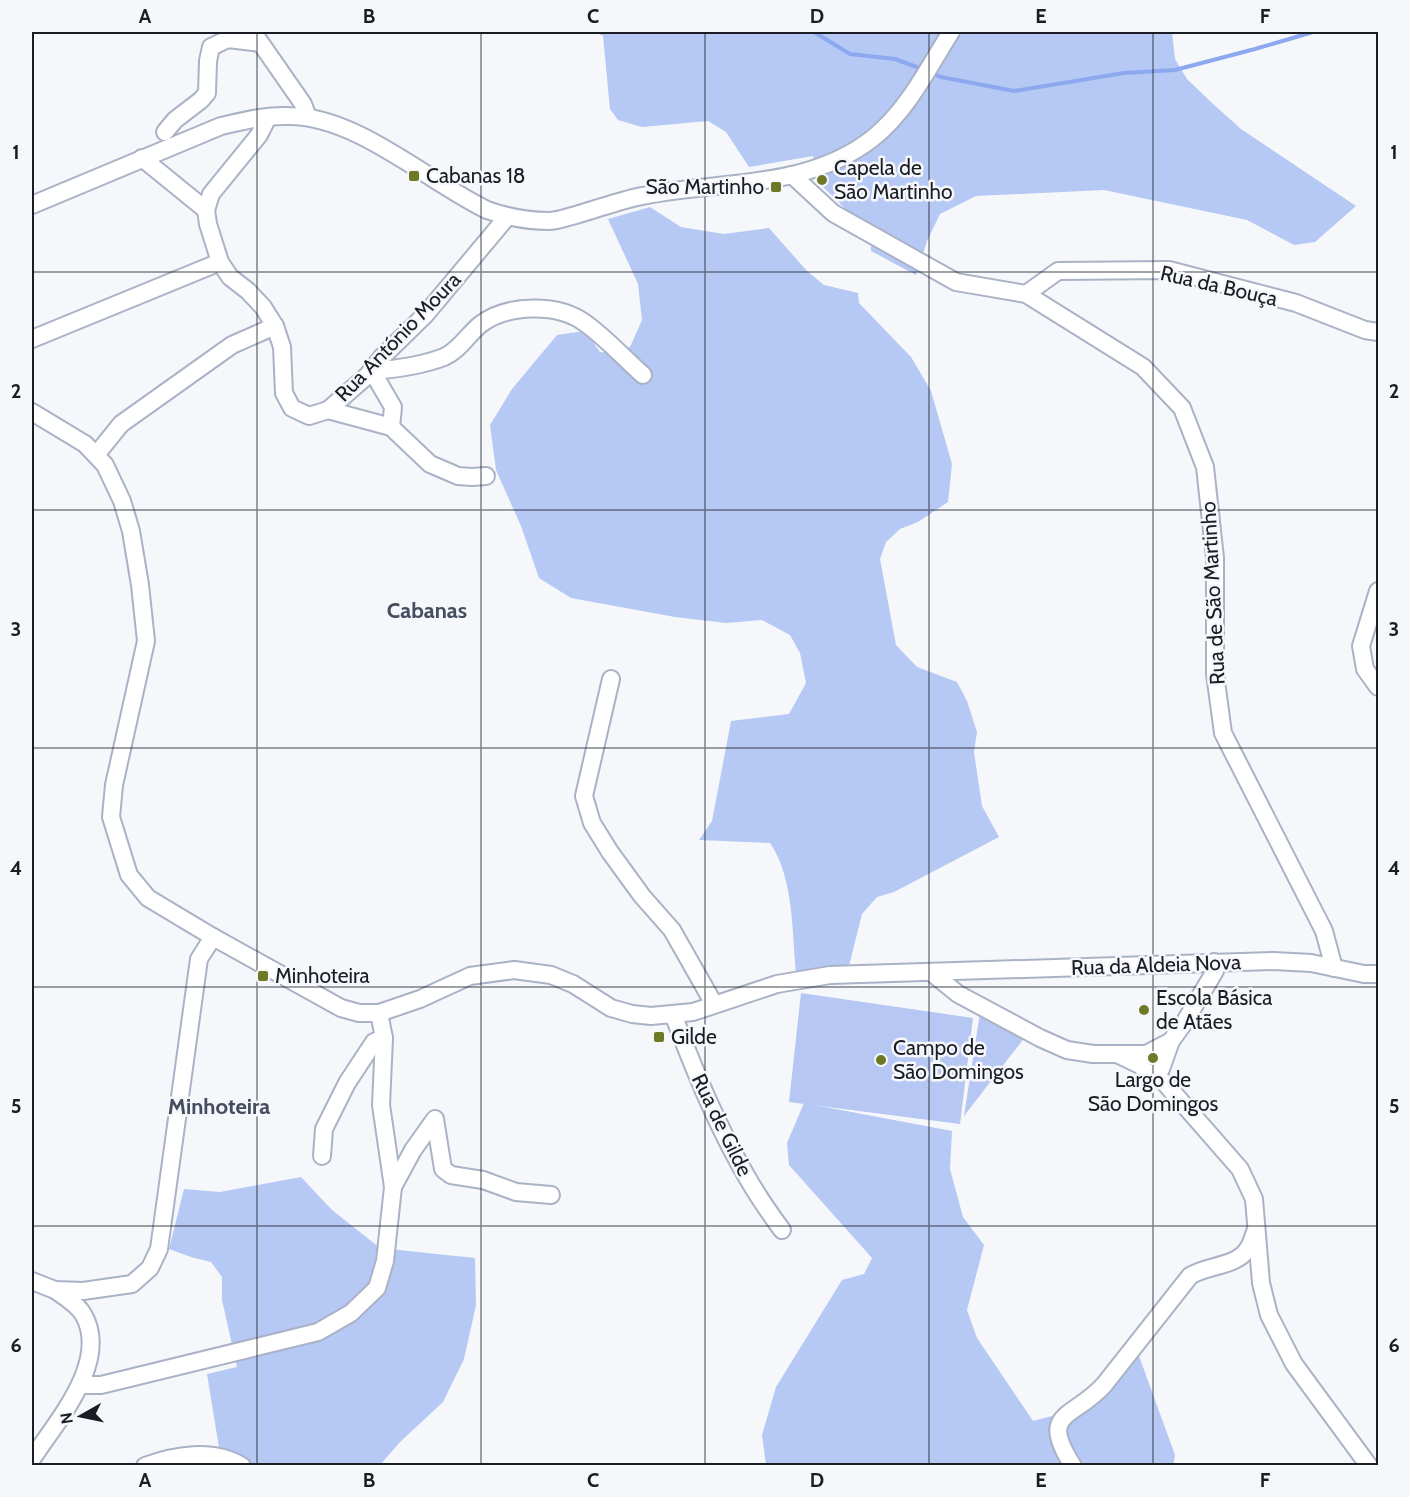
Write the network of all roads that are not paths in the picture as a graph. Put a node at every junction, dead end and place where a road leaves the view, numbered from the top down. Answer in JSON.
{"nodes":[{"id":1,"x":951,"y":32,"type":"edge"},
{"id":2,"x":256,"y":37,"type":"edge"},
{"id":3,"x":268,"y":117,"type":"junction"},
{"id":4,"x":308,"y":117,"type":"junction"},
{"id":5,"x":165,"y":132,"type":"dead end"},
{"id":6,"x":142,"y":158,"type":"junction"},
{"id":7,"x":792,"y":175,"type":"junction"},
{"id":8,"x":32,"y":205,"type":"edge"},
{"id":9,"x":206,"y":210,"type":"junction"},
{"id":10,"x":507,"y":217,"type":"junction"},
{"id":11,"x":220,"y":262,"type":"junction"},
{"id":12,"x":1026,"y":294,"type":"junction"},
{"id":13,"x":275,"y":326,"type":"junction"},
{"id":14,"x":1378,"y":332,"type":"edge"},
{"id":15,"x":32,"y":339,"type":"edge"},
{"id":16,"x":372,"y":370,"type":"junction"},
{"id":17,"x":643,"y":375,"type":"dead end"},
{"id":18,"x":328,"y":410,"type":"junction"},
{"id":19,"x":32,"y":412,"type":"edge"},
{"id":20,"x":391,"y":427,"type":"junction"},
{"id":21,"x":96,"y":455,"type":"junction"},
{"id":22,"x":486,"y":476,"type":"dead end"},
{"id":23,"x":1378,"y":591,"type":"edge"},
{"id":24,"x":611,"y":679,"type":"dead end"},
{"id":25,"x":1378,"y":687,"type":"edge"},
{"id":26,"x":213,"y":937,"type":"junction"},
{"id":27,"x":1214,"y":962,"type":"junction"},
{"id":28,"x":1334,"y":968,"type":"junction"},
{"id":29,"x":932,"y":973,"type":"junction"},
{"id":30,"x":1378,"y":974,"type":"edge"},
{"id":31,"x":714,"y":1004,"type":"junction"},
{"id":32,"x":379,"y":1013,"type":"junction"},
{"id":33,"x":673,"y":1014,"type":"junction"},
{"id":34,"x":384,"y":1038,"type":"junction"},
{"id":35,"x":1154,"y":1065,"type":"junction"},
{"id":36,"x":322,"y":1156,"type":"dead end"},
{"id":37,"x":393,"y":1187,"type":"junction"},
{"id":38,"x":551,"y":1195,"type":"dead end"},
{"id":39,"x":782,"y":1230,"type":"dead end"},
{"id":40,"x":1256,"y":1230,"type":"junction"},
{"id":41,"x":32,"y":1281,"type":"edge"},
{"id":42,"x":55,"y":1290,"type":"junction"},
{"id":43,"x":81,"y":1385,"type":"junction"},
{"id":44,"x":32,"y":1459,"type":"edge"},
{"id":45,"x":145,"y":1466,"type":"edge"},
{"id":46,"x":242,"y":1466,"type":"edge"},
{"id":47,"x":1073,"y":1466,"type":"edge"},
{"id":48,"x":1369,"y":1466,"type":"edge"}],
"edges":[{"from":1,"to":7,"type":"street"},
{"from":2,"to":4,"type":"street"},
{"from":2,"to":5,"type":"street"},
{"from":3,"to":4,"type":"street"},
{"from":3,"to":6,"type":"street"},
{"from":3,"to":9,"type":"street"},
{"from":4,"to":10,"type":"street"},
{"from":6,"to":8,"type":"street"},
{"from":6,"to":9,"type":"street"},
{"from":7,"to":10,"type":"street"},
{"from":7,"to":12,"type":"street","name":"Rua de São Martinho"},
{"from":9,"to":11,"type":"street"},
{"from":10,"to":16,"type":"street","name":"Rua António Moura"},
{"from":11,"to":13,"type":"street"},
{"from":11,"to":15,"type":"street"},
{"from":12,"to":14,"type":"street","name":"Rua da Bouça"},
{"from":12,"to":28,"type":"street","name":"Rua de São Martinho"},
{"from":13,"to":18,"type":"street","name":"Rua António Moura"},
{"from":13,"to":21,"type":"street"},
{"from":16,"to":17,"type":"street"},
{"from":16,"to":18,"type":"street","name":"Rua António Moura"},
{"from":16,"to":20,"type":"street"},
{"from":18,"to":20,"type":"street"},
{"from":19,"to":21,"type":"street"},
{"from":20,"to":22,"type":"street"},
{"from":21,"to":26,"type":"street"},
{"from":23,"to":25,"type":"street"},
{"from":24,"to":31,"type":"street"},
{"from":26,"to":32,"type":"street"},
{"from":26,"to":42,"type":"street"},
{"from":27,"to":28,"type":"street","name":"Rua da Aldeia Nova"},
{"from":27,"to":29,"type":"street","name":"Rua da Aldeia Nova"},
{"from":27,"to":35,"type":"street"},
{"from":28,"to":30,"type":"street","name":"Rua da Aldeia Nova"},
{"from":29,"to":31,"type":"street","name":"Rua da Aldeia Nova"},
{"from":29,"to":35,"type":"street"},
{"from":31,"to":33,"type":"street","name":"Rua da Aldeia Nova"},
{"from":32,"to":33,"type":"street"},
{"from":32,"to":34,"type":"street"},
{"from":33,"to":39,"type":"street","name":"Rua de Gilde"},
{"from":34,"to":36,"type":"street"},
{"from":34,"to":37,"type":"street"},
{"from":35,"to":40,"type":"street"},
{"from":37,"to":38,"type":"street"},
{"from":37,"to":43,"type":"street"},
{"from":40,"to":47,"type":"street"},
{"from":40,"to":48,"type":"street"},
{"from":41,"to":42,"type":"street"},
{"from":42,"to":43,"type":"street"},
{"from":43,"to":44,"type":"street"},
{"from":45,"to":46,"type":"street"}]}
